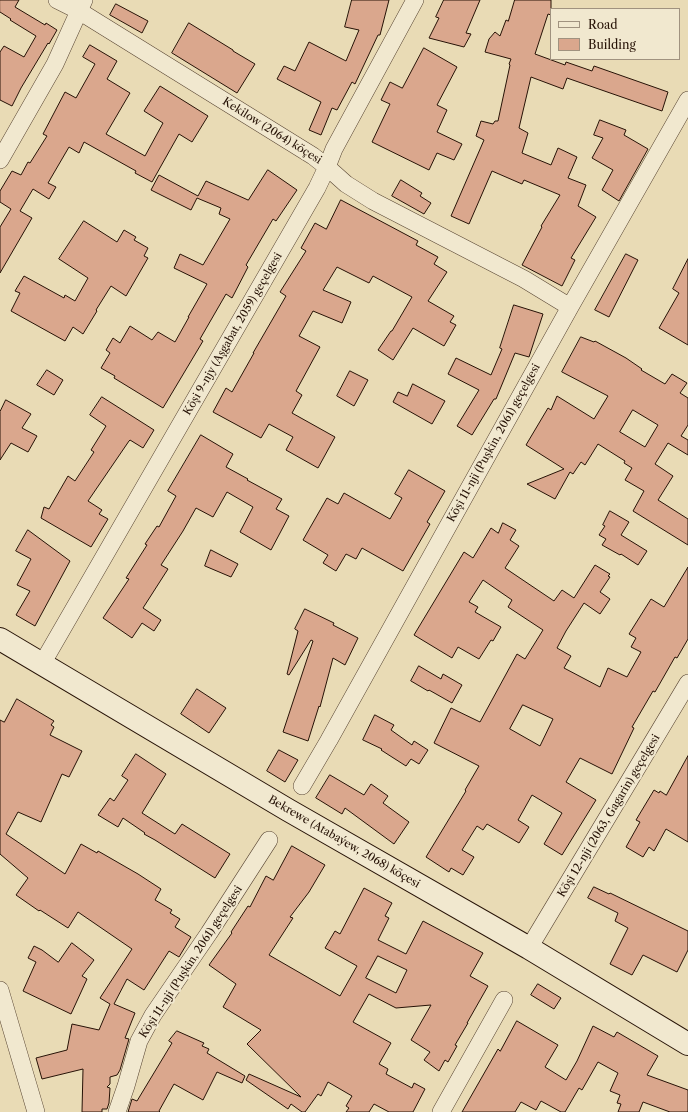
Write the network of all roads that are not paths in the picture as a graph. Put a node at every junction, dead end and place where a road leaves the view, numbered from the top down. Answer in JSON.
{"nodes":[{"id":1,"x":57,"y":0,"type":"edge"},
{"id":2,"x":415,"y":0,"type":"edge"},
{"id":3,"x":81,"y":5,"type":"edge"},
{"id":4,"x":688,"y":100,"type":"edge"},
{"id":5,"x":0,"y":160,"type":"edge"},
{"id":6,"x":327,"y":167,"type":"junction"},
{"id":7,"x":570,"y":307,"type":"junction"},
{"id":8,"x":0,"y":639,"type":"edge"},
{"id":9,"x":42,"y":664,"type":"junction"},
{"id":10,"x":688,"y":683,"type":"edge"},
{"id":11,"x":302,"y":786,"type":"dead end"},
{"id":12,"x":269,"y":840,"type":"dead end"},
{"id":13,"x":529,"y":948,"type":"junction"},
{"id":14,"x":0,"y":990,"type":"edge"},
{"id":15,"x":504,"y":1000,"type":"dead end"},
{"id":16,"x":688,"y":1044,"type":"edge"},
{"id":17,"x":36,"y":1112,"type":"edge"},
{"id":18,"x":117,"y":1112,"type":"edge"},
{"id":19,"x":441,"y":1112,"type":"edge"}],
"edges":[{"from":1,"to":3,"type":"street","name":"Kekilow (2064) köçesi"},
{"from":2,"to":6,"type":"street","name":"Köşi 9-njy (Aşgabat, 2059) geçelgesi"},
{"from":3,"to":5,"type":"street"},
{"from":3,"to":6,"type":"street","name":"Kekilow (2064) köçesi"},
{"from":4,"to":7,"type":"street","name":"Köşi 11-nji (Puşkin, 2061) geçelgesi"},
{"from":6,"to":7,"type":"street","name":"Kekilow (2064) köçesi"},
{"from":6,"to":9,"type":"street","name":"Köşi 9-njy (Aşgabat, 2059) geçelgesi"},
{"from":7,"to":11,"type":"street","name":"Köşi 11-nji (Puşkin, 2061) geçelgesi"},
{"from":8,"to":9,"type":"main road","name":"Bekrewe (Atabaýew, 2068) köçesi"},
{"from":9,"to":13,"type":"main road","name":"Bekrewe (Atabaýew, 2068) köçesi"},
{"from":10,"to":13,"type":"street","name":"Köşi 12-nji (2063, Gagarin) geçelgesi"},
{"from":12,"to":18,"type":"street","name":"Köşi 11-nji (Puşkin, 2061) geçelgesi"},
{"from":13,"to":16,"type":"main road","name":"Bekrewe (Atabaýew, 2068) köçesi"},
{"from":14,"to":17,"type":"street"},
{"from":15,"to":19,"type":"street"}]}
